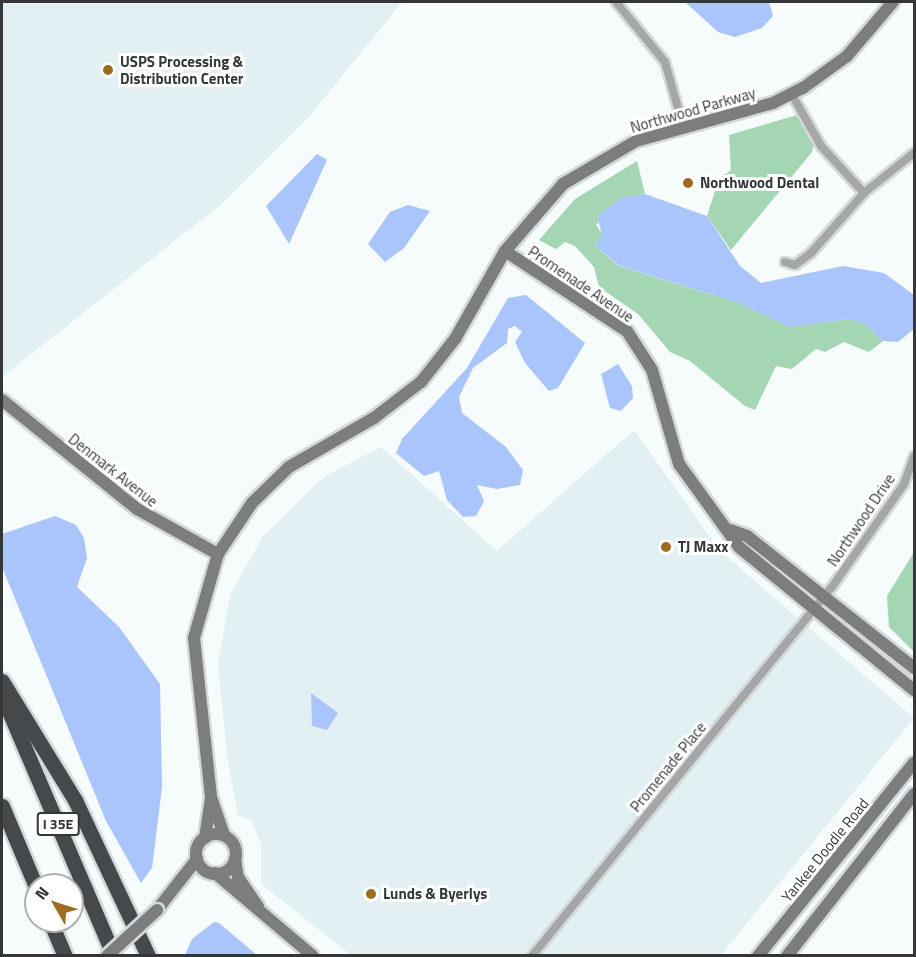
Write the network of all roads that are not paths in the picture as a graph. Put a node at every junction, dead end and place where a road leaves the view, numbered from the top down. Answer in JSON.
{"nodes":[{"id":1,"x":616,"y":2,"type":"edge"},
{"id":2,"x":893,"y":2,"type":"edge"},
{"id":3,"x":791,"y":93,"type":"junction"},
{"id":4,"x":683,"y":126,"type":"junction"},
{"id":5,"x":915,"y":153,"type":"edge"},
{"id":6,"x":864,"y":193,"type":"junction"},
{"id":7,"x":505,"y":251,"type":"junction"},
{"id":8,"x":785,"y":262,"type":"dead end"},
{"id":9,"x":2,"y":400,"type":"edge"},
{"id":10,"x":915,"y":456,"type":"edge"},
{"id":11,"x":730,"y":530,"type":"junction"},
{"id":12,"x":218,"y":554,"type":"junction"},
{"id":13,"x":825,"y":596,"type":"junction"},
{"id":14,"x":815,"y":608,"type":"junction"},
{"id":15,"x":915,"y":668,"type":"edge"},
{"id":16,"x":2,"y":681,"type":"edge"},
{"id":17,"x":915,"y":690,"type":"edge"},
{"id":18,"x":2,"y":693,"type":"edge"},
{"id":19,"x":915,"y":763,"type":"edge"},
{"id":20,"x":915,"y":794,"type":"edge"},
{"id":21,"x":211,"y":797,"type":"junction"},
{"id":22,"x":2,"y":806,"type":"edge"},
{"id":23,"x":224,"y":835,"type":"junction"},
{"id":24,"x":205,"y":838,"type":"junction"},
{"id":25,"x":197,"y":859,"type":"junction"},
{"id":26,"x":235,"y":859,"type":"junction"},
{"id":27,"x":77,"y":868,"type":"junction"},
{"id":28,"x":211,"y":872,"type":"junction"},
{"id":29,"x":30,"y":873,"type":"edge"},
{"id":30,"x":179,"y":888,"type":"junction"},
{"id":31,"x":805,"y":897,"type":"junction"},
{"id":32,"x":258,"y":907,"type":"junction"},
{"id":33,"x":55,"y":933,"type":"edge"},
{"id":34,"x":65,"y":956,"type":"edge"},
{"id":35,"x":107,"y":956,"type":"edge"},
{"id":36,"x":114,"y":956,"type":"edge"},
{"id":37,"x":121,"y":956,"type":"edge"},
{"id":38,"x":148,"y":956,"type":"edge"},
{"id":39,"x":313,"y":956,"type":"edge"},
{"id":40,"x":532,"y":956,"type":"edge"},
{"id":41,"x":758,"y":956,"type":"edge"},
{"id":42,"x":766,"y":956,"type":"edge"},
{"id":43,"x":787,"y":956,"type":"edge"}],
"edges":[{"from":1,"to":4,"type":"street"},
{"from":2,"to":3,"type":"street","name":"Northwood Parkway"},
{"from":3,"to":4,"type":"street","name":"Northwood Parkway"},
{"from":3,"to":6,"type":"street"},
{"from":4,"to":7,"type":"street","name":"Northwood Parkway"},
{"from":5,"to":6,"type":"street"},
{"from":6,"to":8,"type":"street"},
{"from":7,"to":11,"type":"street","name":"Promenade Avenue"},
{"from":7,"to":12,"type":"street","name":"Promenade Avenue"},
{"from":9,"to":12,"type":"street","name":"Denmark Avenue"},
{"from":10,"to":13,"type":"street","name":"Northwood Drive"},
{"from":11,"to":13,"type":"street","name":"Promenade Avenue"},
{"from":11,"to":14,"type":"street","name":"Promenade Avenue"},
{"from":12,"to":21,"type":"street"},
{"from":13,"to":14,"type":"street","name":"Promenade Place"},
{"from":13,"to":15,"type":"street","name":"Promenade Avenue"},
{"from":14,"to":17,"type":"street","name":"Promenade Avenue"},
{"from":14,"to":40,"type":"street","name":"Promenade Place"},
{"from":16,"to":38,"type":"highway"},
{"from":18,"to":27,"type":"highway","number":"I 35E"},
{"from":19,"to":31,"type":"street","name":"Yankee Doodle Road"},
{"from":20,"to":43,"type":"street"},
{"from":21,"to":23,"type":"street"},
{"from":21,"to":24,"type":"street"},
{"from":22,"to":29,"type":"highway","number":"I 35E"},
{"from":23,"to":24,"type":"street"},
{"from":23,"to":26,"type":"street"},
{"from":24,"to":25,"type":"street"},
{"from":25,"to":28,"type":"street"},
{"from":25,"to":30,"type":"street"},
{"from":26,"to":28,"type":"street"},
{"from":26,"to":32,"type":"street"},
{"from":27,"to":36,"type":"highway","number":"I 35E"},
{"from":27,"to":37,"type":"highway"},
{"from":28,"to":30,"type":"street"},
{"from":28,"to":32,"type":"street"},
{"from":30,"to":35,"type":"street","bridge":true},
{"from":31,"to":41,"type":"street","name":"Yankee Doodle Road"},
{"from":31,"to":42,"type":"street"},
{"from":32,"to":39,"type":"street"},
{"from":33,"to":34,"type":"highway"}]}
